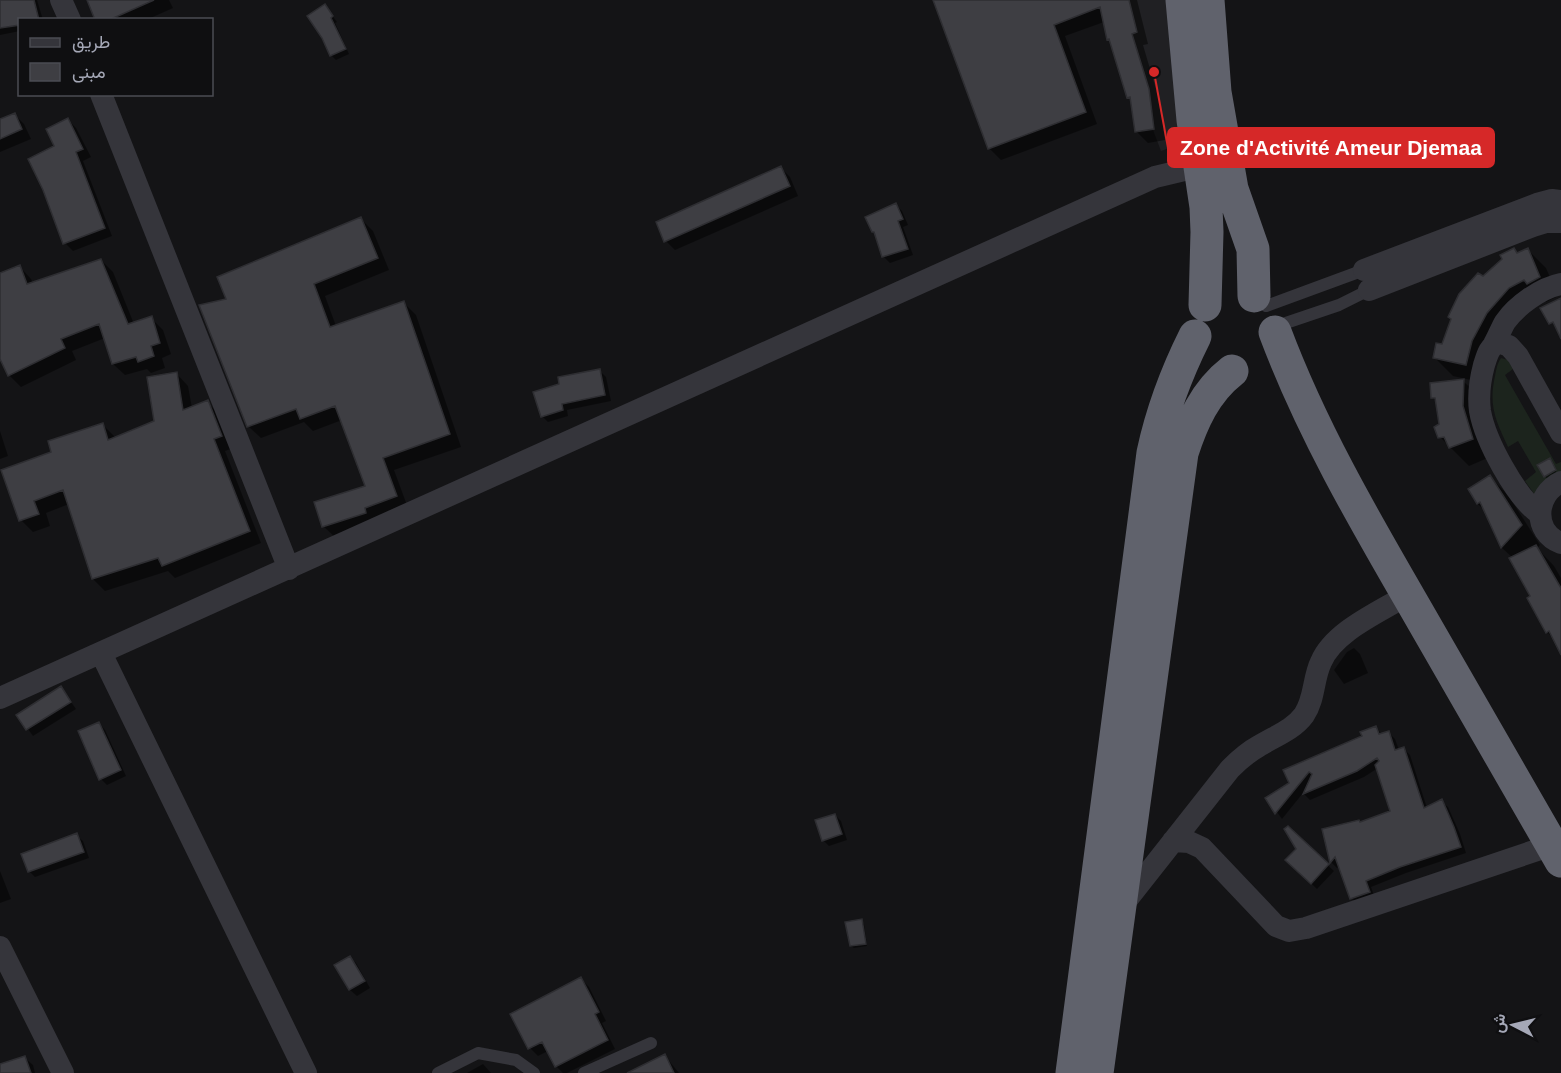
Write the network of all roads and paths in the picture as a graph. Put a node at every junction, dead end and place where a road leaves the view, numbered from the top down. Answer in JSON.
{"nodes":[{"id":1,"x":61,"y":0,"type":"edge"},
{"id":2,"x":1182,"y":0,"type":"edge"},
{"id":3,"x":1208,"y":0,"type":"edge"},
{"id":4,"x":69,"y":18,"type":"edge"},
{"id":5,"x":102,"y":96,"type":"edge"},
{"id":6,"x":1201,"y":166,"type":"junction"},
{"id":7,"x":1561,"y":201,"type":"edge"},
{"id":8,"x":1561,"y":222,"type":"edge"},
{"id":9,"x":1366,"y":280,"type":"junction"},
{"id":10,"x":1561,"y":285,"type":"edge"},
{"id":11,"x":1267,"y":315,"type":"junction"},
{"id":12,"x":1200,"y":320,"type":"junction"},
{"id":13,"x":1494,"y":344,"type":"junction"},
{"id":14,"x":1232,"y":371,"type":"junction"},
{"id":15,"x":1561,"y":433,"type":"edge"},
{"id":16,"x":1561,"y":482,"type":"edge"},
{"id":17,"x":1550,"y":531,"type":"edge"},
{"id":18,"x":1561,"y":559,"type":"edge"},
{"id":19,"x":289,"y":569,"type":"junction"},
{"id":20,"x":1407,"y":595,"type":"junction"},
{"id":21,"x":101,"y":653,"type":"junction"},
{"id":22,"x":0,"y":698,"type":"edge"},
{"id":23,"x":1173,"y":842,"type":"junction"},
{"id":24,"x":1556,"y":853,"type":"edge"},
{"id":25,"x":1119,"y":909,"type":"junction"},
{"id":26,"x":0,"y":946,"type":"edge"},
{"id":27,"x":651,"y":1043,"type":"dead end"},
{"id":28,"x":63,"y":1073,"type":"edge"},
{"id":29,"x":306,"y":1073,"type":"edge"},
{"id":30,"x":438,"y":1073,"type":"edge"},
{"id":31,"x":534,"y":1073,"type":"edge"},
{"id":32,"x":584,"y":1073,"type":"edge"},
{"id":33,"x":1072,"y":1073,"type":"edge"},
{"id":34,"x":1097,"y":1073,"type":"edge"}],
"edges":[{"from":1,"to":4,"type":"street"},
{"from":2,"to":6,"type":"highway"},
{"from":3,"to":11,"type":"highway"},
{"from":5,"to":19,"type":"street"},
{"from":6,"to":12,"type":"highway"},
{"from":6,"to":19,"type":"street"},
{"from":7,"to":9,"type":"street"},
{"from":8,"to":9,"type":"street"},
{"from":9,"to":11,"type":"lane"},
{"from":9,"to":11,"type":"lane"},
{"from":10,"to":13,"type":"street"},
{"from":11,"to":12,"type":"highway"},
{"from":11,"to":14,"type":"highway"},
{"from":11,"to":20,"type":"highway"},
{"from":12,"to":14,"type":"highway"},
{"from":12,"to":33,"type":"highway"},
{"from":13,"to":15,"type":"street"},
{"from":13,"to":17,"type":"street"},
{"from":14,"to":25,"type":"highway"},
{"from":16,"to":17,"type":"street"},
{"from":17,"to":18,"type":"street"},
{"from":19,"to":21,"type":"street"},
{"from":20,"to":23,"type":"street"},
{"from":20,"to":24,"type":"highway"},
{"from":21,"to":22,"type":"street"},
{"from":21,"to":29,"type":"street"},
{"from":23,"to":24,"type":"street"},
{"from":23,"to":25,"type":"street"},
{"from":25,"to":34,"type":"highway"},
{"from":26,"to":28,"type":"street"},
{"from":27,"to":32,"type":"lane"},
{"from":30,"to":31,"type":"lane"}]}
